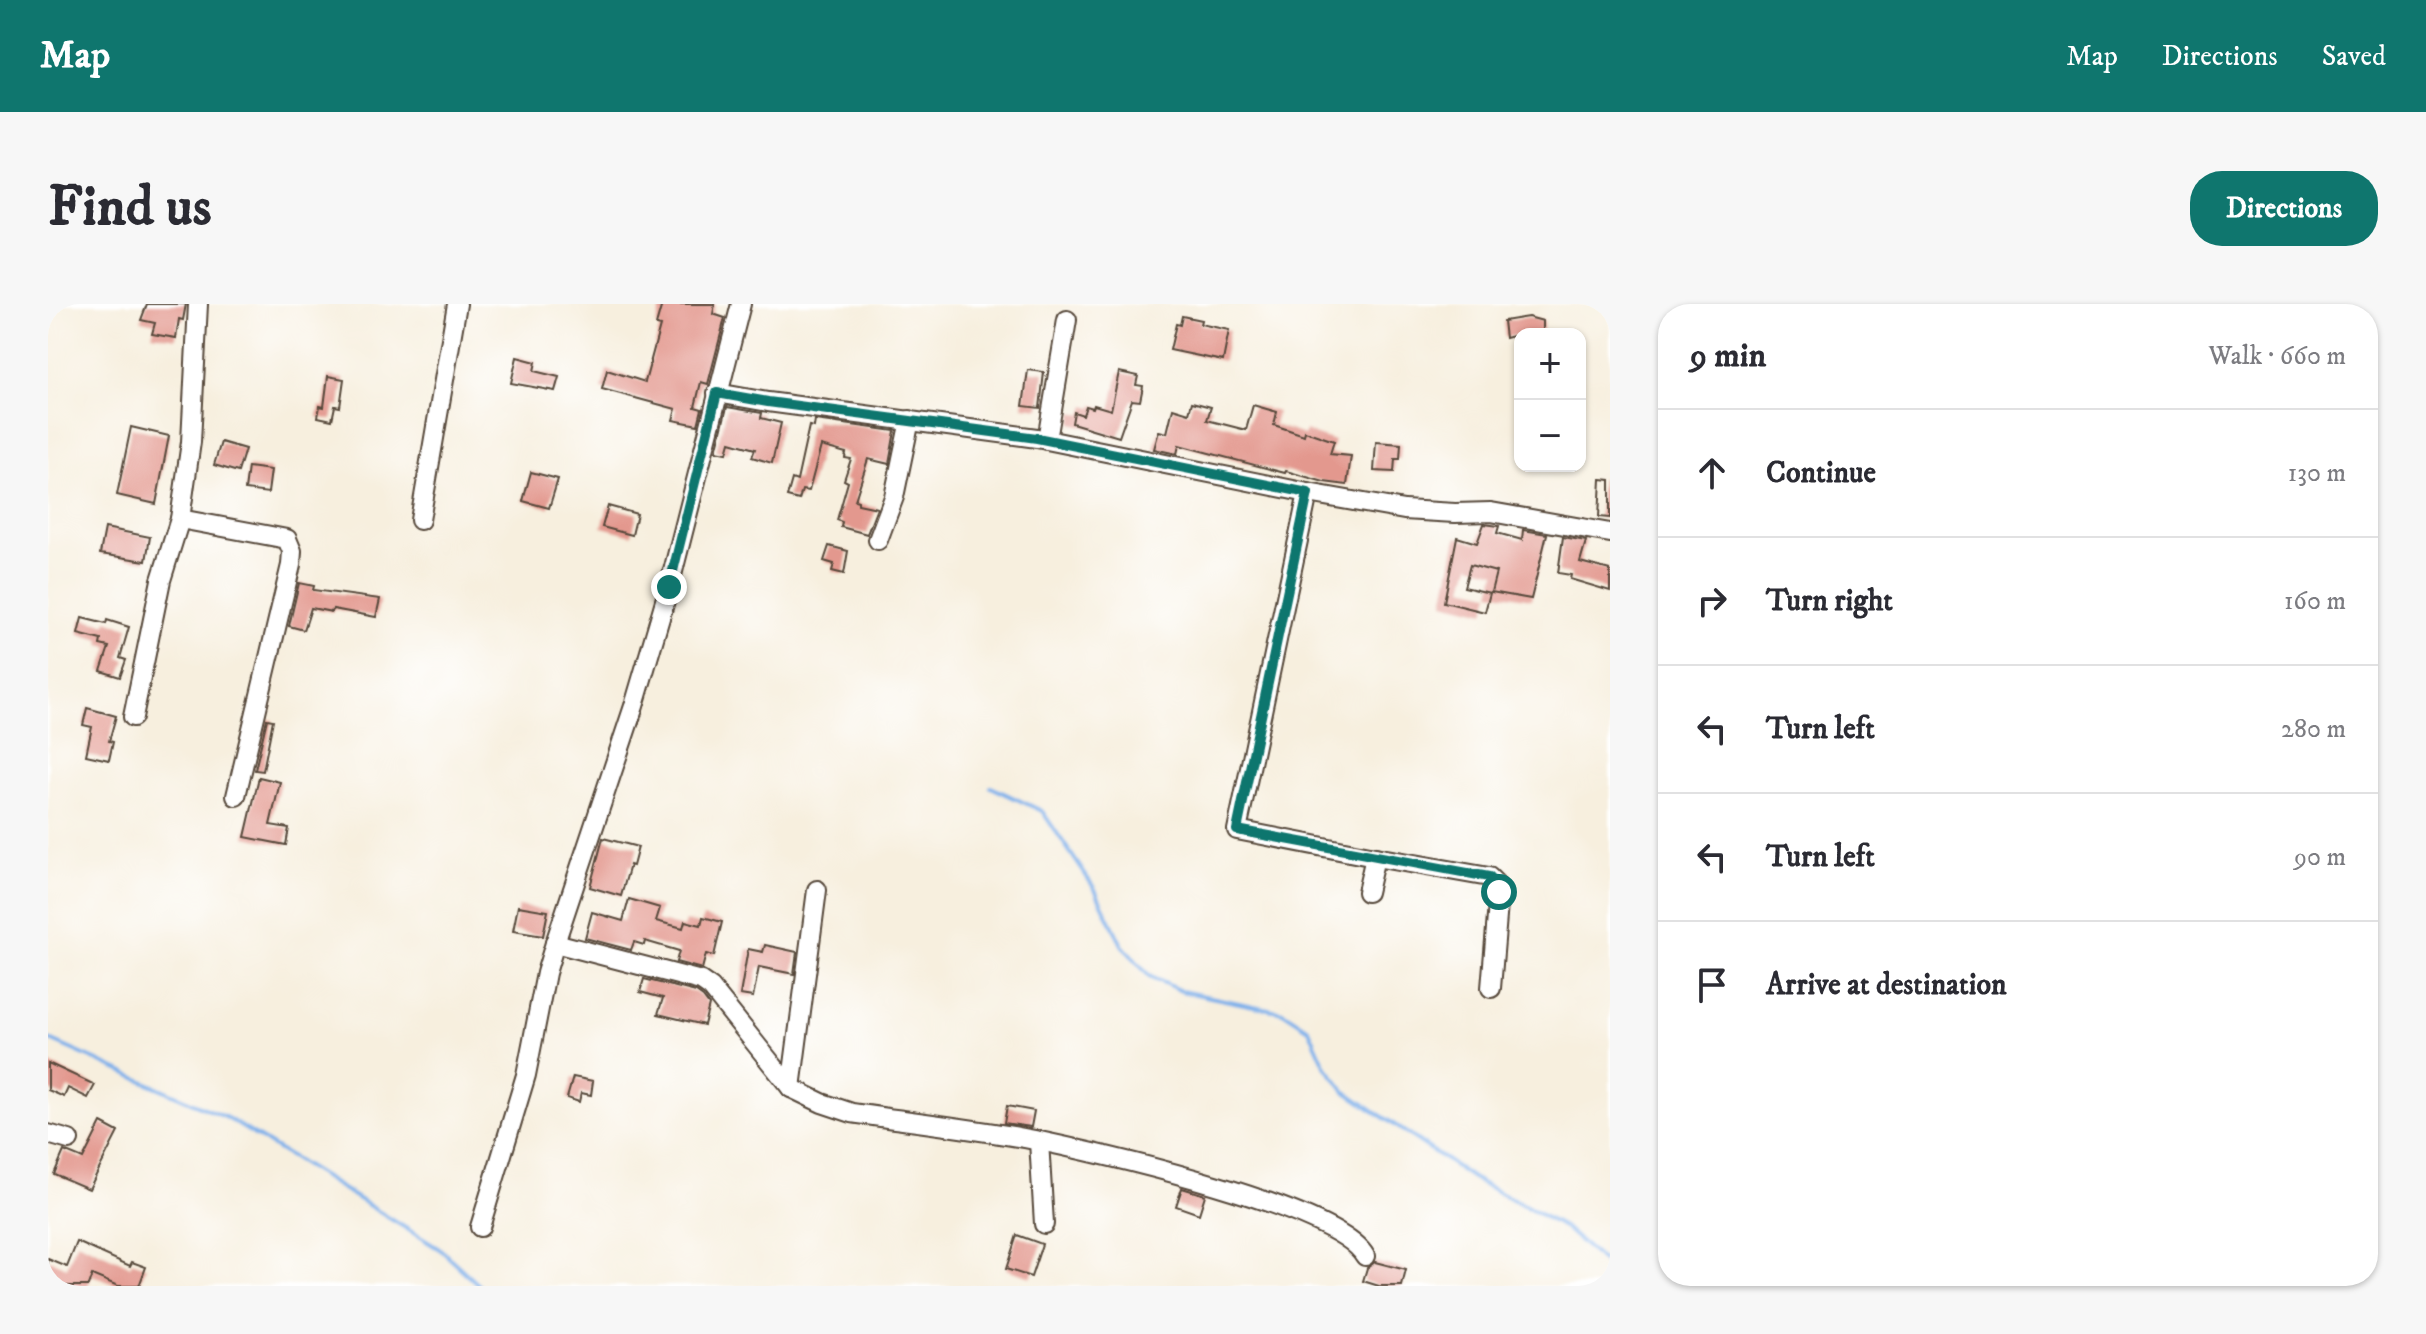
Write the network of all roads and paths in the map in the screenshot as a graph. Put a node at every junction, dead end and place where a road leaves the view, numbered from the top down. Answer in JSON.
{"nodes":[{"id":1,"x":198,"y":304,"type":"edge"},
{"id":2,"x":457,"y":304,"type":"edge"},
{"id":3,"x":741,"y":304,"type":"edge"},
{"id":4,"x":1067,"y":320,"type":"dead end"},
{"id":5,"x":717,"y":393,"type":"junction"},
{"id":6,"x":910,"y":420,"type":"junction"},
{"id":7,"x":1047,"y":440,"type":"junction"},
{"id":8,"x":1308,"y":493,"type":"junction"},
{"id":9,"x":180,"y":519,"type":"junction"},
{"id":10,"x":420,"y":520,"type":"dead end"},
{"id":11,"x":1610,"y":533,"type":"edge"},
{"id":12,"x":878,"y":540,"type":"dead end"},
{"id":13,"x":133,"y":717,"type":"dead end"},
{"id":14,"x":236,"y":796,"type":"dead end"},
{"id":15,"x":1375,"y":857,"type":"junction"},
{"id":16,"x":817,"y":890,"type":"dead end"},
{"id":17,"x":1367,"y":892,"type":"dead end"},
{"id":18,"x":555,"y":943,"type":"junction"},
{"id":19,"x":1491,"y":988,"type":"dead end"},
{"id":20,"x":791,"y":1088,"type":"junction"},
{"id":21,"x":48,"y":1134,"type":"edge"},
{"id":22,"x":69,"y":1140,"type":"dead end"},
{"id":23,"x":1039,"y":1141,"type":"junction"},
{"id":24,"x":1044,"y":1224,"type":"dead end"},
{"id":25,"x":480,"y":1227,"type":"dead end"},
{"id":26,"x":1365,"y":1256,"type":"dead end"}],
"edges":[{"from":1,"to":9,"type":"street"},
{"from":2,"to":10,"type":"street"},
{"from":3,"to":5,"type":"street"},
{"from":4,"to":7,"type":"street"},
{"from":5,"to":6,"type":"street"},
{"from":5,"to":18,"type":"street"},
{"from":6,"to":7,"type":"street"},
{"from":6,"to":12,"type":"street"},
{"from":7,"to":8,"type":"street"},
{"from":8,"to":11,"type":"street"},
{"from":8,"to":15,"type":"street"},
{"from":9,"to":13,"type":"street"},
{"from":9,"to":14,"type":"street"},
{"from":15,"to":17,"type":"street"},
{"from":15,"to":19,"type":"street"},
{"from":16,"to":20,"type":"street"},
{"from":18,"to":20,"type":"street"},
{"from":18,"to":25,"type":"street"},
{"from":20,"to":23,"type":"street"},
{"from":21,"to":22,"type":"street"},
{"from":23,"to":24,"type":"street"},
{"from":23,"to":26,"type":"street"}]}
